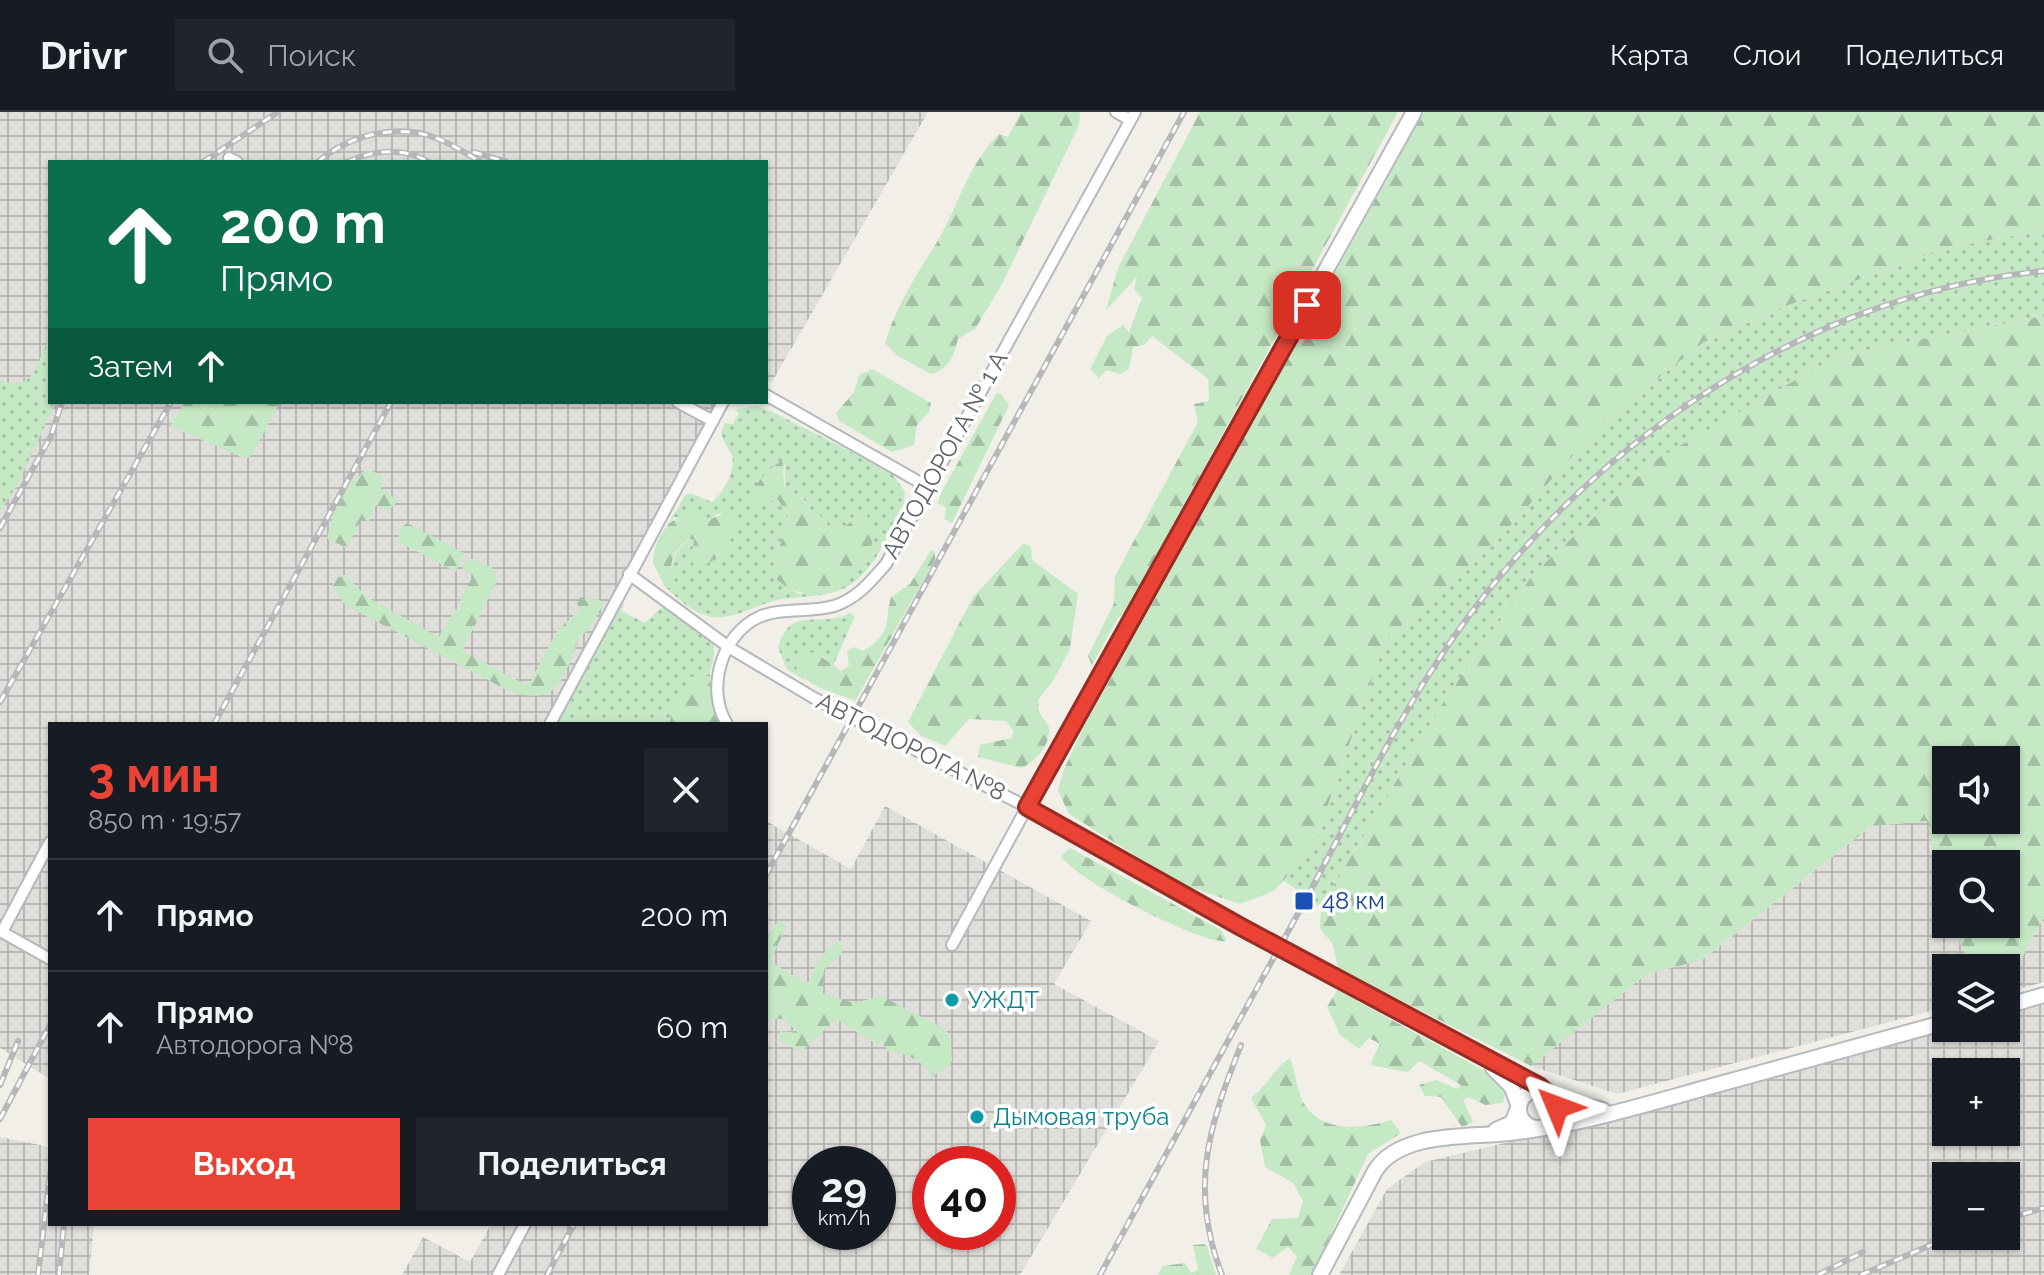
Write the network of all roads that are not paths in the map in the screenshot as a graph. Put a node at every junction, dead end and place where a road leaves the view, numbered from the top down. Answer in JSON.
{"nodes":[{"id":1,"x":1116,"y":112,"type":"edge"},
{"id":2,"x":1414,"y":112,"type":"edge"},
{"id":3,"x":1132,"y":116,"type":"edge"},
{"id":4,"x":768,"y":396,"type":"edge"},
{"id":5,"x":682,"y":404,"type":"edge"},
{"id":6,"x":722,"y":404,"type":"edge"},
{"id":7,"x":713,"y":421,"type":"junction"},
{"id":8,"x":928,"y":487,"type":"junction"},
{"id":9,"x":629,"y":574,"type":"junction"},
{"id":10,"x":730,"y":648,"type":"junction"},
{"id":11,"x":551,"y":722,"type":"edge"},
{"id":12,"x":726,"y":722,"type":"edge"},
{"id":13,"x":1027,"y":807,"type":"junction"},
{"id":14,"x":48,"y":846,"type":"edge"},
{"id":15,"x":952,"y":945,"type":"dead end"},
{"id":16,"x":48,"y":958,"type":"edge"},
{"id":17,"x":2044,"y":995,"type":"edge"},
{"id":18,"x":2020,"y":1002,"type":"edge"},
{"id":19,"x":1932,"y":1026,"type":"edge"},
{"id":20,"x":1482,"y":1058,"type":"junction"},
{"id":21,"x":1548,"y":1092,"type":"junction"},
{"id":22,"x":1519,"y":1106,"type":"junction"},
{"id":23,"x":1629,"y":1109,"type":"junction"},
{"id":24,"x":1541,"y":1128,"type":"junction"},
{"id":25,"x":1473,"y":1136,"type":"junction"},
{"id":26,"x":524,"y":1226,"type":"edge"},
{"id":27,"x":498,"y":1275,"type":"edge"},
{"id":28,"x":1320,"y":1275,"type":"edge"}],
"edges":[{"from":1,"to":3,"type":"street"},
{"from":2,"to":13,"type":"street"},
{"from":3,"to":8,"type":"street","name":"АВТОДОРОГА № 1 А"},
{"from":4,"to":8,"type":"street"},
{"from":5,"to":7,"type":"street"},
{"from":6,"to":7,"type":"street"},
{"from":7,"to":9,"type":"street"},
{"from":8,"to":10,"type":"street","name":"АВТОДОРОГА № 1 А"},
{"from":9,"to":10,"type":"street","name":"АВТОДОРОГА №8"},
{"from":9,"to":11,"type":"street"},
{"from":10,"to":12,"type":"street","name":"АВТОДОРОГА № 1 А"},
{"from":10,"to":13,"type":"street","name":"АВТОДОРОГА №8"},
{"from":13,"to":15,"type":"street"},
{"from":13,"to":20,"type":"street","name":"АВТОДОРОГА №8","bridge":true},
{"from":14,"to":16,"type":"street"},
{"from":17,"to":18,"type":"street"},
{"from":19,"to":23,"type":"street"},
{"from":20,"to":21,"type":"street"},
{"from":20,"to":22,"type":"street"},
{"from":21,"to":22,"type":"street"},
{"from":21,"to":23,"type":"street"},
{"from":21,"to":24,"type":"street"},
{"from":22,"to":24,"type":"street"},
{"from":22,"to":25,"type":"street"},
{"from":23,"to":24,"type":"street"},
{"from":24,"to":25,"type":"street"},
{"from":25,"to":28,"type":"street"},
{"from":26,"to":27,"type":"street"}]}
